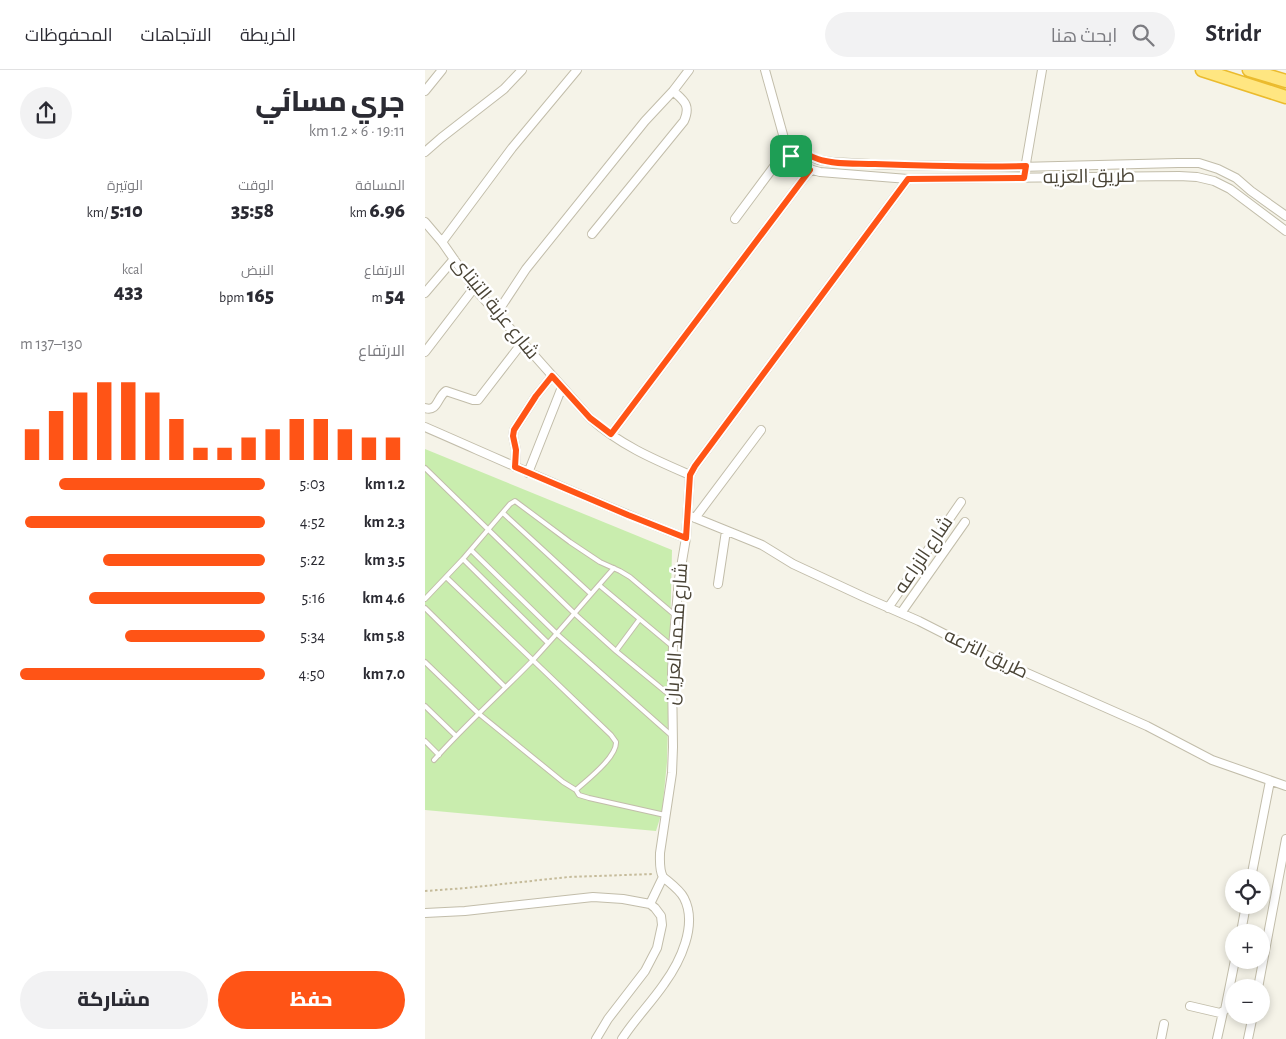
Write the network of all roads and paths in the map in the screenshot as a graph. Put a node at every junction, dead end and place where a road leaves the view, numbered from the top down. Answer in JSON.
{"nodes":[{"id":1,"x":442,"y":70,"type":"edge"},
{"id":2,"x":522,"y":70,"type":"edge"},
{"id":3,"x":577,"y":70,"type":"edge"},
{"id":4,"x":689,"y":70,"type":"edge"},
{"id":5,"x":765,"y":70,"type":"edge"},
{"id":6,"x":1042,"y":70,"type":"edge"},
{"id":7,"x":1202,"y":70,"type":"edge"},
{"id":8,"x":1249,"y":70,"type":"edge"},
{"id":9,"x":1280,"y":76,"type":"edge"},
{"id":10,"x":425,"y":91,"type":"edge"},
{"id":11,"x":673,"y":91,"type":"junction"},
{"id":12,"x":1286,"y":97,"type":"edge"},
{"id":13,"x":787,"y":149,"type":"junction"},
{"id":14,"x":425,"y":152,"type":"edge"},
{"id":15,"x":1026,"y":166,"type":"junction"},
{"id":16,"x":810,"y":170,"type":"junction"},
{"id":17,"x":1024,"y":178,"type":"junction"},
{"id":18,"x":908,"y":179,"type":"junction"},
{"id":19,"x":1286,"y":216,"type":"edge"},
{"id":20,"x":735,"y":219,"type":"dead end"},
{"id":21,"x":427,"y":228,"type":"edge"},
{"id":22,"x":1286,"y":231,"type":"edge"},
{"id":23,"x":593,"y":234,"type":"dead end"},
{"id":24,"x":442,"y":242,"type":"junction"},
{"id":25,"x":454,"y":259,"type":"junction"},
{"id":26,"x":474,"y":288,"type":"junction"},
{"id":27,"x":425,"y":293,"type":"edge"},
{"id":28,"x":497,"y":313,"type":"junction"},
{"id":29,"x":522,"y":343,"type":"junction"},
{"id":30,"x":425,"y":352,"type":"edge"},
{"id":31,"x":552,"y":376,"type":"junction"},
{"id":32,"x":562,"y":387,"type":"junction"},
{"id":33,"x":425,"y":408,"type":"edge"},
{"id":34,"x":425,"y":427,"type":"edge"},
{"id":35,"x":761,"y":430,"type":"dead end"},
{"id":36,"x":611,"y":434,"type":"junction"},
{"id":37,"x":515,"y":467,"type":"junction"},
{"id":38,"x":425,"y":468,"type":"edge"},
{"id":39,"x":529,"y":474,"type":"junction"},
{"id":40,"x":690,"y":475,"type":"junction"},
{"id":41,"x":961,"y":502,"type":"dead end"},
{"id":42,"x":503,"y":513,"type":"junction"},
{"id":43,"x":692,"y":516,"type":"junction"},
{"id":44,"x":965,"y":522,"type":"dead end"},
{"id":45,"x":488,"y":530,"type":"junction"},
{"id":46,"x":726,"y":531,"type":"junction"},
{"id":47,"x":686,"y":538,"type":"junction"},
{"id":48,"x":471,"y":550,"type":"junction"},
{"id":49,"x":463,"y":559,"type":"junction"},
{"id":50,"x":614,"y":568,"type":"junction"},
{"id":51,"x":446,"y":578,"type":"junction"},
{"id":52,"x":718,"y":584,"type":"dead end"},
{"id":53,"x":599,"y":585,"type":"junction"},
{"id":54,"x":591,"y":594,"type":"junction"},
{"id":55,"x":425,"y":599,"type":"edge"},
{"id":56,"x":425,"y":608,"type":"edge"},
{"id":57,"x":888,"y":608,"type":"junction"},
{"id":58,"x":901,"y":613,"type":"junction"},
{"id":59,"x":575,"y":614,"type":"junction"},
{"id":60,"x":675,"y":616,"type":"junction"},
{"id":61,"x":639,"y":620,"type":"junction"},
{"id":62,"x":557,"y":634,"type":"junction"},
{"id":63,"x":548,"y":643,"type":"junction"},
{"id":64,"x":673,"y":647,"type":"junction"},
{"id":65,"x":615,"y":650,"type":"junction"},
{"id":66,"x":532,"y":660,"type":"junction"},
{"id":67,"x":425,"y":662,"type":"edge"},
{"id":68,"x":505,"y":687,"type":"junction"},
{"id":69,"x":672,"y":697,"type":"junction"},
{"id":70,"x":425,"y":706,"type":"edge"},
{"id":71,"x":478,"y":713,"type":"junction"},
{"id":72,"x":456,"y":736,"type":"junction"},
{"id":73,"x":673,"y":737,"type":"junction"},
{"id":74,"x":425,"y":741,"type":"edge"},
{"id":75,"x":439,"y":755,"type":"junction"},
{"id":76,"x":433,"y":760,"type":"dead end"},
{"id":77,"x":1270,"y":781,"type":"junction"},
{"id":78,"x":1286,"y":786,"type":"edge"},
{"id":79,"x":576,"y":790,"type":"junction"},
{"id":80,"x":666,"y":815,"type":"junction"},
{"id":81,"x":1286,"y":838,"type":"edge"},
{"id":82,"x":1253,"y":869,"type":"edge"},
{"id":83,"x":662,"y":877,"type":"junction"},
{"id":84,"x":425,"y":891,"type":"edge"},
{"id":85,"x":651,"y":900,"type":"junction"},
{"id":86,"x":425,"y":913,"type":"edge"},
{"id":87,"x":1233,"y":969,"type":"edge"},
{"id":88,"x":1260,"y":979,"type":"edge"},
{"id":89,"x":1189,"y":1006,"type":"dead end"},
{"id":90,"x":1223,"y":1012,"type":"junction"},
{"id":91,"x":1164,"y":1024,"type":"dead end"},
{"id":92,"x":1251,"y":1024,"type":"edge"},
{"id":93,"x":596,"y":1039,"type":"edge"},
{"id":94,"x":622,"y":1039,"type":"edge"},
{"id":95,"x":1161,"y":1039,"type":"edge"},
{"id":96,"x":1217,"y":1039,"type":"edge"},
{"id":97,"x":1248,"y":1039,"type":"edge"}],
"edges":[{"from":1,"to":10,"type":"street"},
{"from":2,"to":14,"type":"street"},
{"from":3,"to":24,"type":"street"},
{"from":4,"to":11,"type":"street"},
{"from":5,"to":13,"type":"street"},
{"from":6,"to":15,"type":"street"},
{"from":7,"to":12,"type":"highway"},
{"from":8,"to":9,"type":"highway"},
{"from":11,"to":23,"type":"street"},
{"from":11,"to":28,"type":"street"},
{"from":13,"to":15,"type":"street","name":"طريق العزيه"},
{"from":13,"to":16,"type":"street"},
{"from":13,"to":20,"type":"street"},
{"from":15,"to":17,"type":"street"},
{"from":15,"to":19,"type":"street","name":"طريق العزيه"},
{"from":16,"to":18,"type":"street","name":"طريق العزيه"},
{"from":16,"to":36,"type":"street"},
{"from":17,"to":18,"type":"street","name":"طريق العزيه"},
{"from":17,"to":22,"type":"street","name":"طريق العزيه"},
{"from":18,"to":40,"type":"street"},
{"from":21,"to":24,"type":"street","name":"شارع عزبة التيتاى"},
{"from":24,"to":25,"type":"street","name":"شارع عزبة التيتاى"},
{"from":25,"to":26,"type":"street","name":"شارع عزبة التيتاى"},
{"from":25,"to":27,"type":"street"},
{"from":26,"to":28,"type":"street","name":"شارع عزبة التيتاى"},
{"from":26,"to":30,"type":"street"},
{"from":28,"to":29,"type":"street","name":"شارع عزبة التيتاى"},
{"from":29,"to":31,"type":"street","name":"شارع عزبة التيتاى"},
{"from":29,"to":33,"type":"street"},
{"from":31,"to":32,"type":"street","name":"شارع عزبة التيتاى"},
{"from":31,"to":37,"type":"street"},
{"from":32,"to":36,"type":"street","name":"شارع عزبة التيتاى"},
{"from":32,"to":39,"type":"street"},
{"from":34,"to":37,"type":"street"},
{"from":35,"to":43,"type":"street"},
{"from":36,"to":40,"type":"street","name":"شارع عزبة التيتاى"},
{"from":37,"to":39,"type":"street"},
{"from":38,"to":45,"type":"lane"},
{"from":39,"to":47,"type":"street"},
{"from":40,"to":43,"type":"street","name":"شارع محمد العريان"},
{"from":41,"to":57,"type":"street","name":"شارع الزراعه"},
{"from":42,"to":45,"type":"lane"},
{"from":42,"to":50,"type":"lane"},
{"from":42,"to":54,"type":"lane"},
{"from":43,"to":46,"type":"street","name":"طريق الترعه"},
{"from":43,"to":47,"type":"street","name":"شارع محمد العريان"},
{"from":44,"to":58,"type":"street"},
{"from":45,"to":48,"type":"lane"},
{"from":45,"to":59,"type":"lane"},
{"from":46,"to":52,"type":"street"},
{"from":46,"to":57,"type":"street","name":"طريق الترعه"},
{"from":47,"to":60,"type":"street","name":"شارع محمد العريان"},
{"from":48,"to":49,"type":"lane"},
{"from":48,"to":62,"type":"lane"},
{"from":49,"to":51,"type":"lane"},
{"from":49,"to":63,"type":"lane"},
{"from":50,"to":53,"type":"lane"},
{"from":50,"to":60,"type":"lane"},
{"from":51,"to":55,"type":"lane"},
{"from":51,"to":66,"type":"lane"},
{"from":53,"to":54,"type":"lane"},
{"from":53,"to":61,"type":"lane"},
{"from":54,"to":59,"type":"lane"},
{"from":56,"to":68,"type":"lane"},
{"from":57,"to":58,"type":"street","name":"طريق الترعه"},
{"from":58,"to":77,"type":"street","name":"طريق الترعه"},
{"from":59,"to":62,"type":"lane"},
{"from":59,"to":65,"type":"lane"},
{"from":60,"to":64,"type":"street","name":"شارع محمد العريان"},
{"from":61,"to":64,"type":"lane"},
{"from":61,"to":65,"type":"lane"},
{"from":62,"to":63,"type":"lane"},
{"from":62,"to":73,"type":"lane"},
{"from":63,"to":66,"type":"lane"},
{"from":64,"to":69,"type":"street","name":"شارع محمد العريان"},
{"from":65,"to":69,"type":"lane"},
{"from":66,"to":68,"type":"lane"},
{"from":66,"to":79,"type":"lane"},
{"from":67,"to":71,"type":"lane"},
{"from":68,"to":71,"type":"lane"},
{"from":69,"to":73,"type":"street","name":"شارع محمد العريان"},
{"from":70,"to":72,"type":"lane"},
{"from":71,"to":72,"type":"lane"},
{"from":71,"to":79,"type":"lane"},
{"from":72,"to":75,"type":"lane"},
{"from":73,"to":80,"type":"street","name":"شارع محمد العريان"},
{"from":74,"to":75,"type":"lane"},
{"from":75,"to":76,"type":"lane"},
{"from":77,"to":78,"type":"street","name":"طريق الترعه"},
{"from":77,"to":82,"type":"street"},
{"from":79,"to":80,"type":"lane"},
{"from":80,"to":83,"type":"street","name":"شارع محمد العريان"},
{"from":81,"to":88,"type":"street"},
{"from":83,"to":84,"type":"path"},
{"from":83,"to":85,"type":"street"},
{"from":83,"to":94,"type":"street"},
{"from":85,"to":86,"type":"street"},
{"from":85,"to":93,"type":"street"},
{"from":87,"to":90,"type":"street"},
{"from":89,"to":90,"type":"street"},
{"from":90,"to":96,"type":"street"},
{"from":91,"to":95,"type":"street"},
{"from":92,"to":97,"type":"street"}]}
